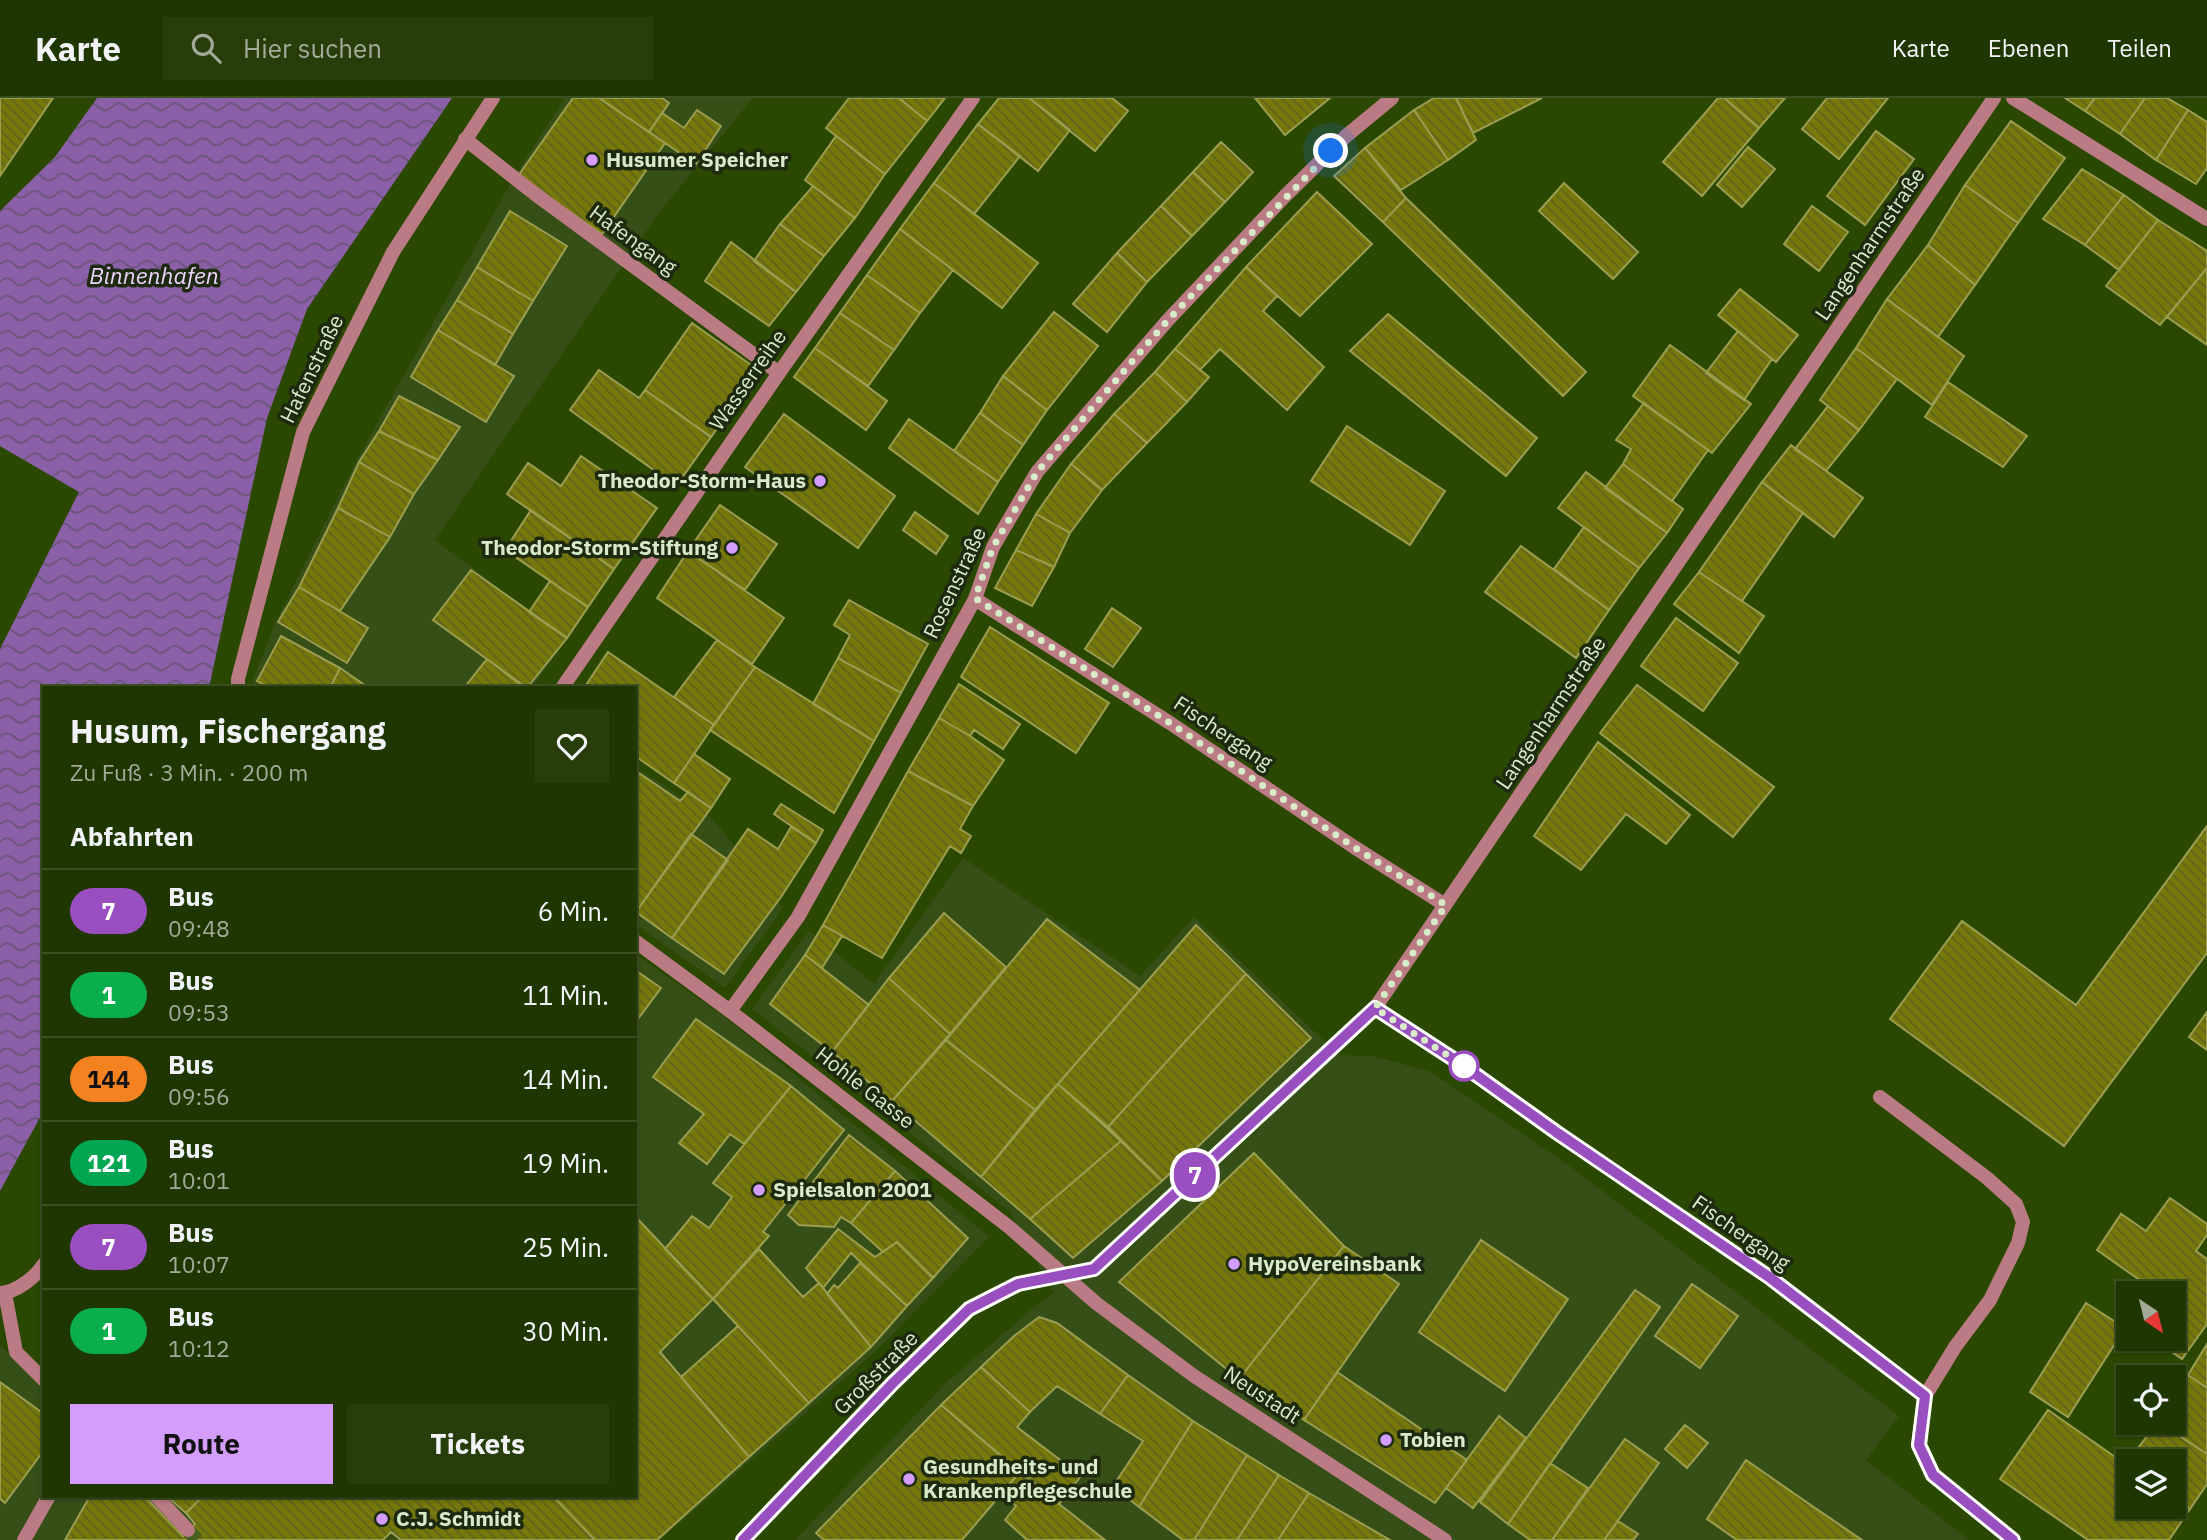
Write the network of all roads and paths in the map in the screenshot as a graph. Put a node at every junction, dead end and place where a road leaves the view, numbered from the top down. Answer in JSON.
{"nodes":[{"id":1,"x":493,"y":98,"type":"edge"},
{"id":2,"x":973,"y":98,"type":"edge"},
{"id":3,"x":1392,"y":98,"type":"edge"},
{"id":4,"x":1994,"y":98,"type":"edge"},
{"id":5,"x":2012,"y":98,"type":"edge"},
{"id":6,"x":465,"y":139,"type":"junction"},
{"id":7,"x":2207,"y":219,"type":"edge"},
{"id":8,"x":779,"y":373,"type":"junction"},
{"id":9,"x":975,"y":598,"type":"junction"},
{"id":10,"x":238,"y":686,"type":"edge"},
{"id":11,"x":563,"y":686,"type":"edge"},
{"id":12,"x":1446,"y":905,"type":"junction"},
{"id":13,"x":637,"y":942,"type":"edge"},
{"id":14,"x":1375,"y":1008,"type":"junction"},
{"id":15,"x":730,"y":1011,"type":"junction"},
{"id":16,"x":1880,"y":1097,"type":"dead end"},
{"id":17,"x":42,"y":1268,"type":"edge"},
{"id":18,"x":1064,"y":1275,"type":"junction"},
{"id":19,"x":3,"y":1293,"type":"edge"},
{"id":20,"x":42,"y":1378,"type":"edge"},
{"id":21,"x":1925,"y":1396,"type":"junction"},
{"id":22,"x":49,"y":1498,"type":"edge"},
{"id":23,"x":158,"y":1498,"type":"edge"},
{"id":24,"x":188,"y":1530,"type":"tunnel mouth"},
{"id":25,"x":24,"y":1540,"type":"edge"},
{"id":26,"x":743,"y":1540,"type":"edge"},
{"id":27,"x":1445,"y":1540,"type":"edge"},
{"id":28,"x":2013,"y":1540,"type":"edge"}],
"edges":[{"from":1,"to":6,"type":"street","name":"Hafenstraße"},
{"from":2,"to":8,"type":"street","name":"Wasserreihe"},
{"from":3,"to":9,"type":"street","name":"Rosenstraße"},
{"from":4,"to":12,"type":"street","name":"Langenharmstraße"},
{"from":5,"to":7,"type":"street"},
{"from":6,"to":8,"type":"street","name":"Hafengang"},
{"from":6,"to":10,"type":"street","name":"Hafenstraße"},
{"from":8,"to":11,"type":"street","name":"Wasserreihe"},
{"from":9,"to":12,"type":"street","name":"Fischergang"},
{"from":9,"to":15,"type":"street","name":"Rosenstraße"},
{"from":12,"to":14,"type":"street","name":"Langenharmstraße"},
{"from":13,"to":15,"type":"street","name":"Hohle Gasse"},
{"from":14,"to":18,"type":"street","name":"Langenharmstraße"},
{"from":14,"to":21,"type":"street","name":"Fischergang"},
{"from":15,"to":18,"type":"street","name":"Hohle Gasse"},
{"from":16,"to":21,"type":"street"},
{"from":17,"to":19,"type":"street"},
{"from":18,"to":26,"type":"street","name":"Großstraße"},
{"from":18,"to":27,"type":"street","name":"Neustadt"},
{"from":19,"to":20,"type":"street"},
{"from":21,"to":28,"type":"street"},
{"from":22,"to":25,"type":"street"},
{"from":23,"to":24,"type":"street"}]}
